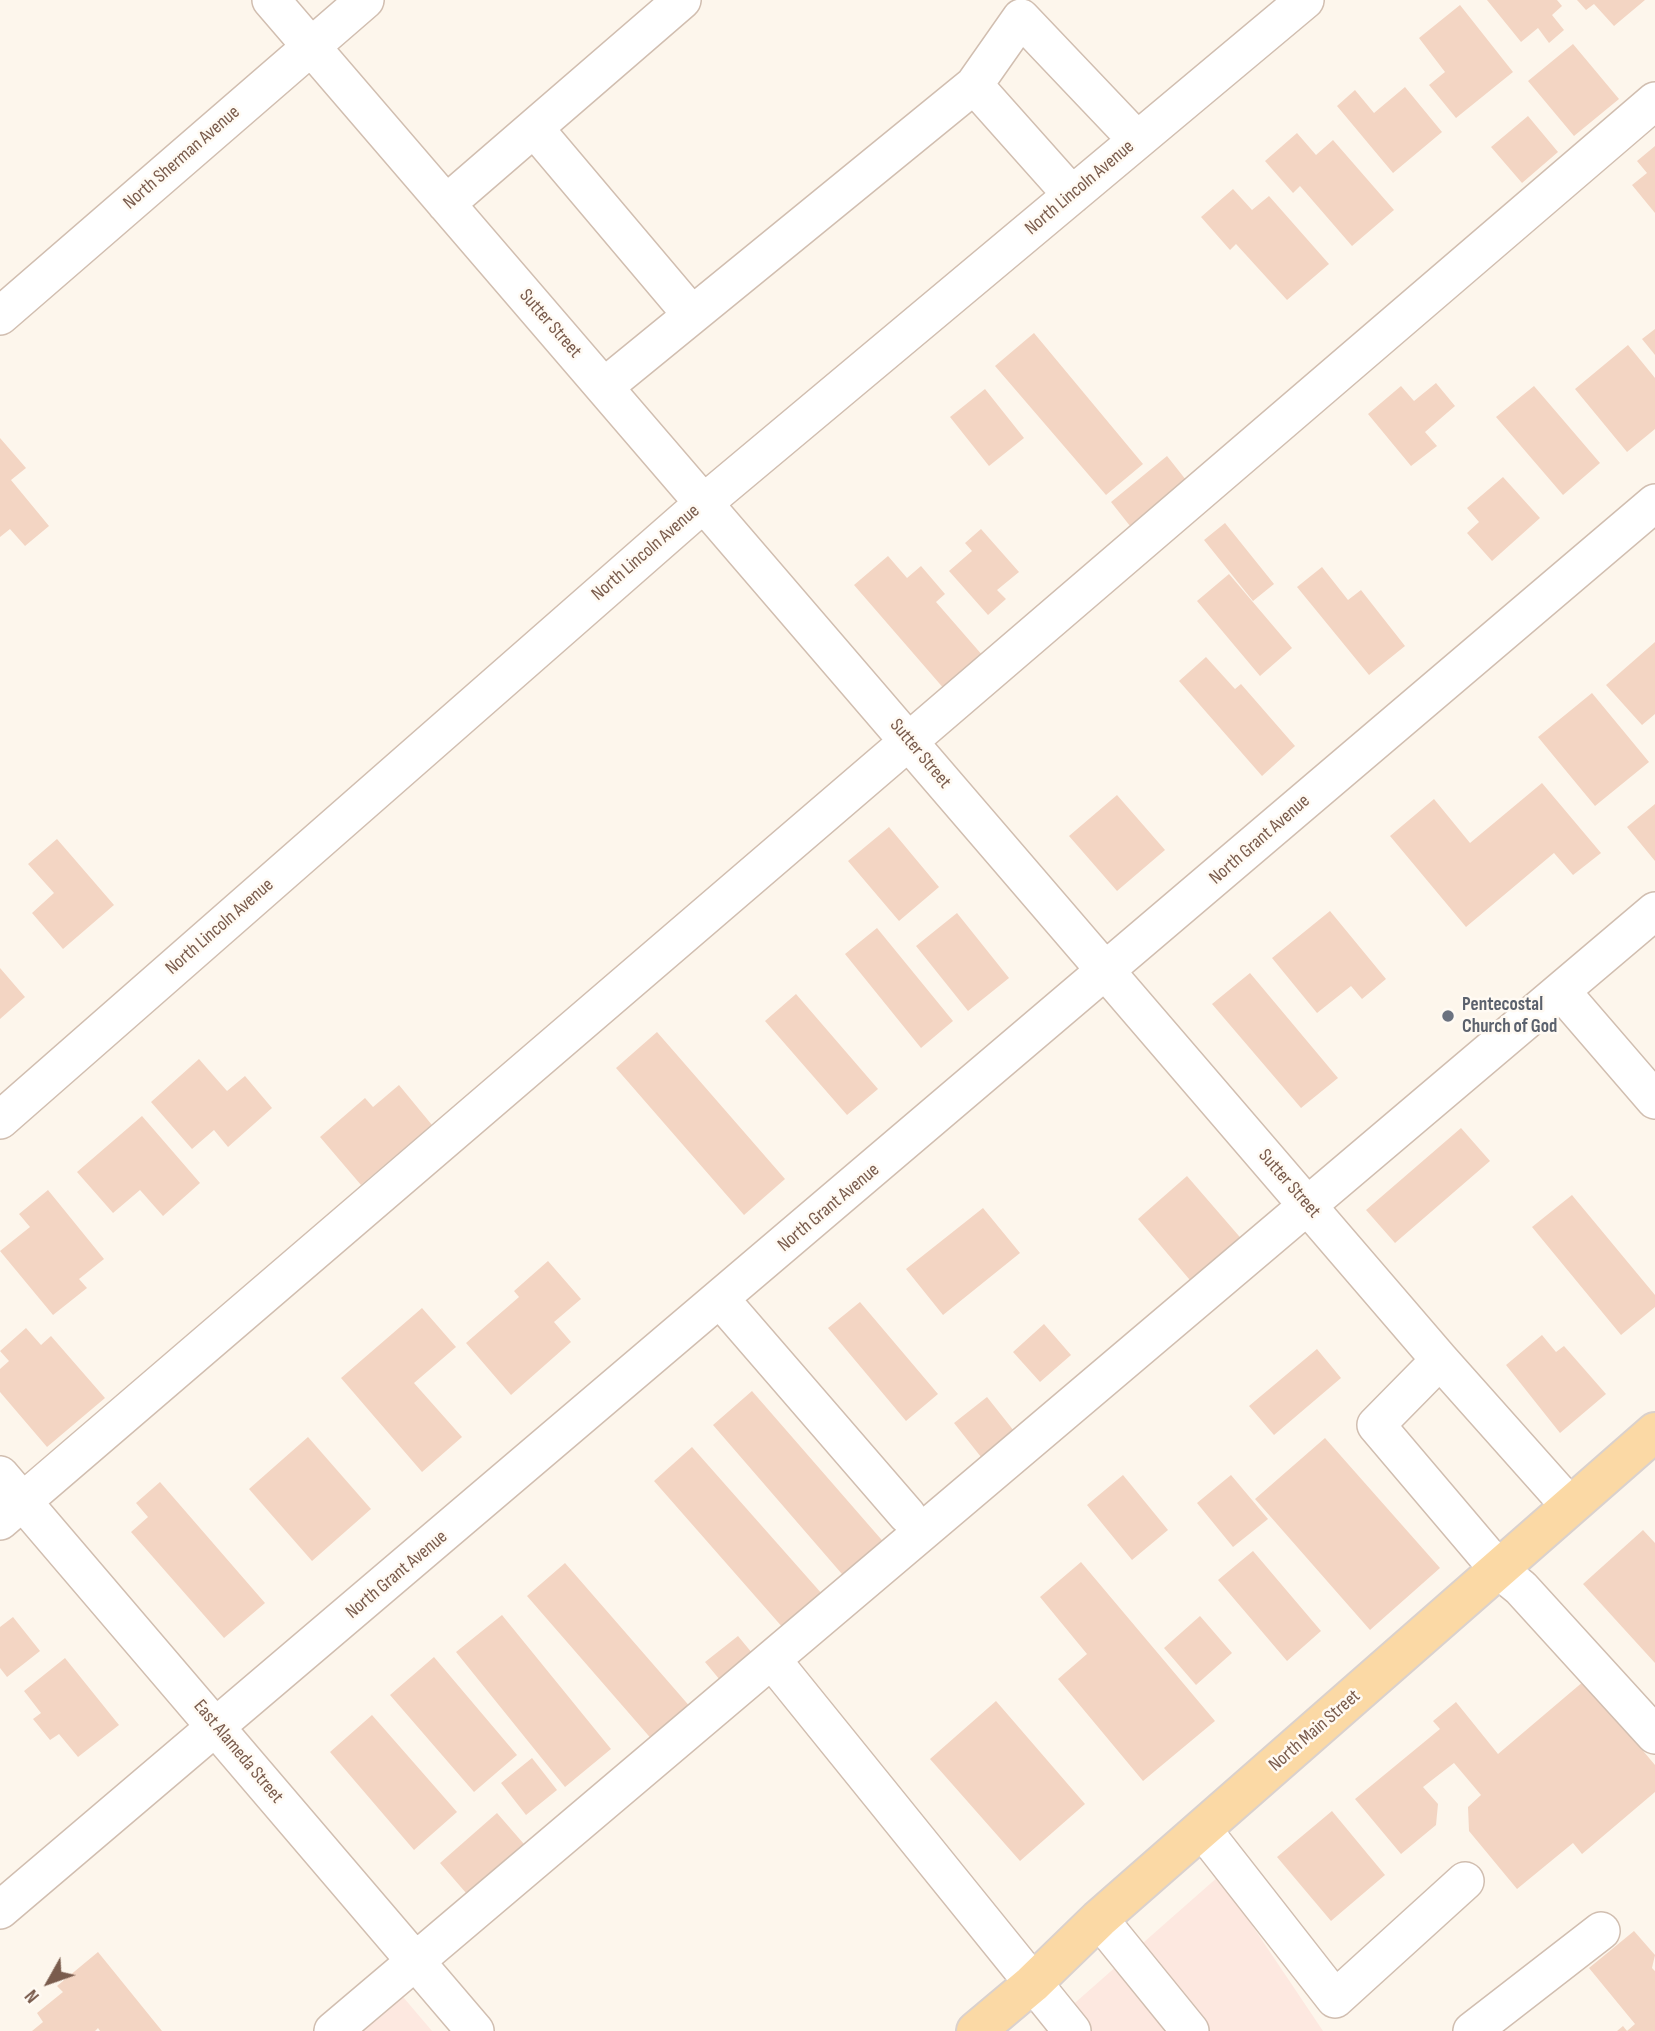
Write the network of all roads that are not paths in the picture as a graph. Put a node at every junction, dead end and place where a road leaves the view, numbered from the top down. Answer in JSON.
{"nodes":[{"id":1,"x":271,"y":0,"type":"edge"},
{"id":2,"x":365,"y":0,"type":"edge"},
{"id":3,"x":682,"y":0,"type":"edge"},
{"id":4,"x":1305,"y":0,"type":"edge"},
{"id":5,"x":1031,"y":9,"type":"edge"},
{"id":6,"x":310,"y":47,"type":"junction"},
{"id":7,"x":974,"y":85,"type":"junction"},
{"id":8,"x":1655,"y":101,"type":"edge"},
{"id":9,"x":534,"y":128,"type":"junction"},
{"id":10,"x":1137,"y":140,"type":"junction"},
{"id":11,"x":1072,"y":195,"type":"junction"},
{"id":12,"x":446,"y":204,"type":"junction"},
{"id":13,"x":692,"y":315,"type":"junction"},
{"id":14,"x":0,"y":316,"type":"edge"},
{"id":15,"x":604,"y":387,"type":"junction"},
{"id":16,"x":705,"y":502,"type":"junction"},
{"id":17,"x":1655,"y":503,"type":"edge"},
{"id":18,"x":908,"y":740,"type":"junction"},
{"id":19,"x":1655,"y":911,"type":"edge"},
{"id":20,"x":1106,"y":972,"type":"junction"},
{"id":21,"x":1561,"y":991,"type":"junction"},
{"id":22,"x":1655,"y":1100,"type":"edge"},
{"id":23,"x":0,"y":1120,"type":"edge"},
{"id":24,"x":1308,"y":1208,"type":"junction"},
{"id":25,"x":721,"y":1300,"type":"junction"},
{"id":26,"x":1440,"y":1360,"type":"junction"},
{"id":27,"x":1655,"y":1432,"type":"edge"},
{"id":28,"x":8,"y":1499,"type":"edge"},
{"id":29,"x":1570,"y":1506,"type":"junction"},
{"id":30,"x":907,"y":1515,"type":"dead end"},
{"id":31,"x":1499,"y":1570,"type":"junction"},
{"id":32,"x":772,"y":1660,"type":"junction"},
{"id":33,"x":218,"y":1727,"type":"junction"},
{"id":34,"x":1655,"y":1735,"type":"edge"},
{"id":35,"x":1202,"y":1829,"type":"junction"},
{"id":36,"x":1465,"y":1881,"type":"dead end"},
{"id":37,"x":0,"y":1910,"type":"edge"},
{"id":38,"x":1099,"y":1919,"type":"junction"},
{"id":39,"x":1601,"y":1931,"type":"dead end"},
{"id":40,"x":416,"y":1961,"type":"junction"},
{"id":41,"x":1031,"y":1984,"type":"junction"},
{"id":42,"x":333,"y":2031,"type":"edge"},
{"id":43,"x":475,"y":2031,"type":"edge"},
{"id":44,"x":976,"y":2031,"type":"edge"},
{"id":45,"x":1072,"y":2031,"type":"edge"},
{"id":46,"x":1191,"y":2031,"type":"edge"},
{"id":47,"x":1472,"y":2031,"type":"edge"}],
"edges":[{"from":1,"to":6,"type":"street","name":"Sutter Street"},
{"from":2,"to":6,"type":"street","name":"North Sherman Avenue"},
{"from":3,"to":9,"type":"street"},
{"from":4,"to":10,"type":"street","name":"North Lincoln Avenue"},
{"from":5,"to":7,"type":"street"},
{"from":5,"to":10,"type":"street"},
{"from":6,"to":12,"type":"street","name":"Sutter Street"},
{"from":6,"to":14,"type":"street","name":"North Sherman Avenue"},
{"from":7,"to":11,"type":"street"},
{"from":7,"to":13,"type":"street"},
{"from":8,"to":18,"type":"street"},
{"from":9,"to":12,"type":"street"},
{"from":9,"to":13,"type":"street"},
{"from":10,"to":11,"type":"street","name":"North Lincoln Avenue"},
{"from":11,"to":16,"type":"street","name":"North Lincoln Avenue"},
{"from":12,"to":15,"type":"street","name":"Sutter Street"},
{"from":13,"to":15,"type":"street"},
{"from":15,"to":16,"type":"street","name":"Sutter Street"},
{"from":16,"to":18,"type":"street","name":"Sutter Street"},
{"from":16,"to":23,"type":"street","name":"North Lincoln Avenue"},
{"from":17,"to":20,"type":"street","name":"North Grant Avenue"},
{"from":18,"to":20,"type":"street","name":"Sutter Street"},
{"from":18,"to":28,"type":"street"},
{"from":19,"to":21,"type":"street"},
{"from":20,"to":24,"type":"street","name":"Sutter Street"},
{"from":20,"to":25,"type":"street","name":"North Grant Avenue"},
{"from":21,"to":22,"type":"street"},
{"from":21,"to":24,"type":"street"},
{"from":24,"to":26,"type":"street","name":"Sutter Street"},
{"from":24,"to":32,"type":"street"},
{"from":25,"to":30,"type":"street"},
{"from":25,"to":33,"type":"street","name":"North Grant Avenue"},
{"from":26,"to":29,"type":"street","name":"Sutter Street"},
{"from":26,"to":31,"type":"street"},
{"from":27,"to":29,"type":"main road","name":"North Main Street"},
{"from":28,"to":33,"type":"street","name":"East Alameda Street"},
{"from":29,"to":31,"type":"main road","name":"North Main Street"},
{"from":31,"to":34,"type":"street"},
{"from":31,"to":35,"type":"main road","name":"North Main Street"},
{"from":32,"to":40,"type":"street"},
{"from":32,"to":41,"type":"street"},
{"from":33,"to":37,"type":"street","name":"North Grant Avenue"},
{"from":33,"to":40,"type":"street","name":"East Alameda Street"},
{"from":35,"to":36,"type":"street"},
{"from":35,"to":38,"type":"main road","name":"North Main Street"},
{"from":38,"to":41,"type":"main road","name":"North Main Street"},
{"from":38,"to":46,"type":"street"},
{"from":39,"to":47,"type":"street"},
{"from":40,"to":42,"type":"street"},
{"from":40,"to":43,"type":"street","name":"East Alameda Street"},
{"from":41,"to":44,"type":"main road","name":"North Main Street"},
{"from":41,"to":45,"type":"street"}]}
